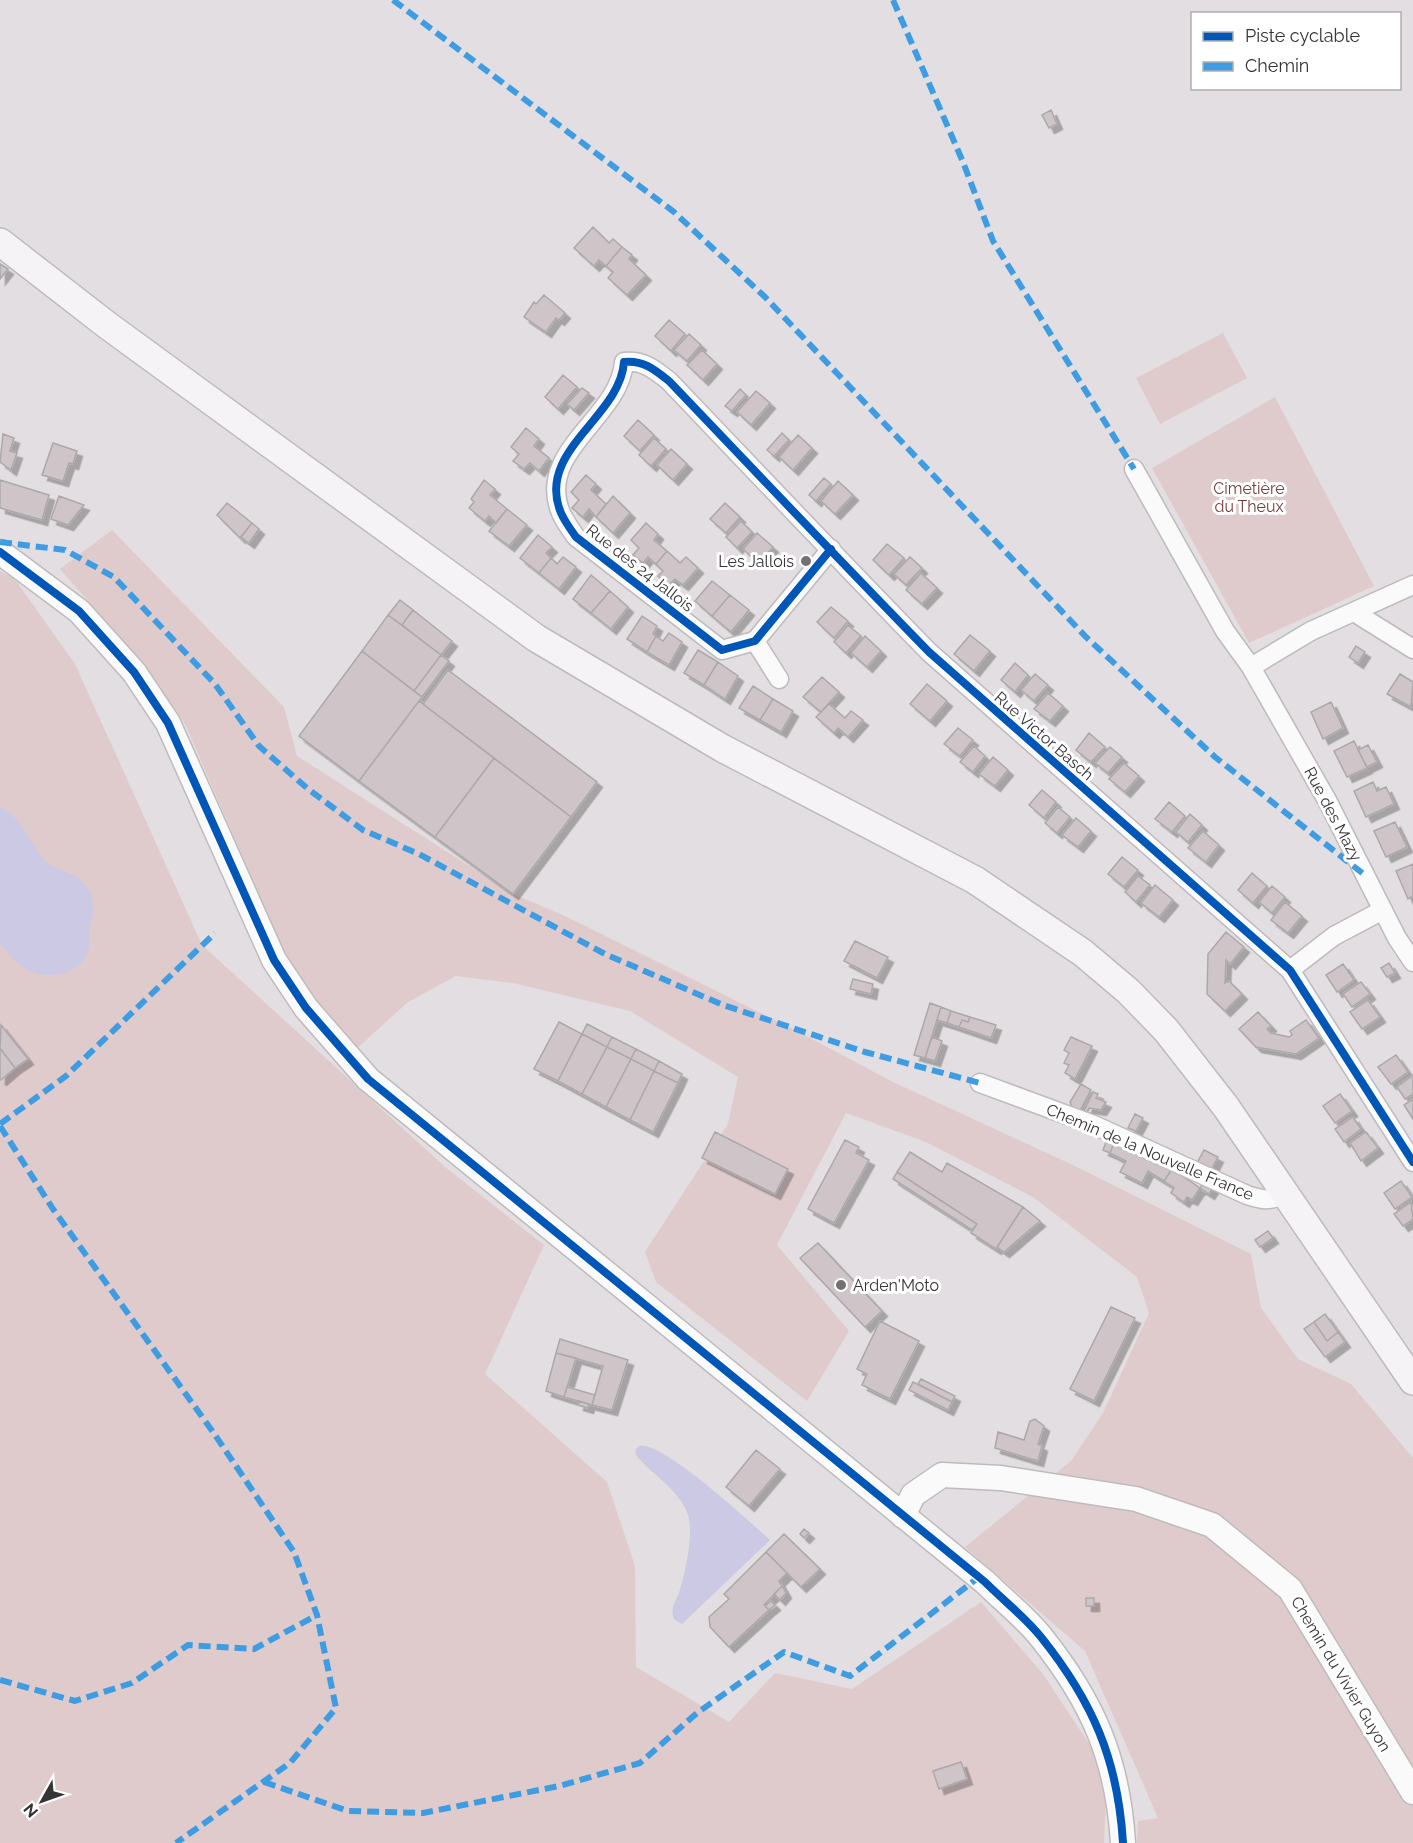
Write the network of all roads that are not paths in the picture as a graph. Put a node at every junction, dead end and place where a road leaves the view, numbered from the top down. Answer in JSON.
{"nodes":[{"id":1,"x":0,"y":242,"type":"edge"},
{"id":2,"x":624,"y":362,"type":"joint"},
{"id":3,"x":1134,"y":469,"type":"dead end"},
{"id":4,"x":831,"y":549,"type":"junction"},
{"id":5,"x":0,"y":552,"type":"edge"},
{"id":6,"x":1413,"y":585,"type":"edge"},
{"id":7,"x":1354,"y":612,"type":"junction"},
{"id":8,"x":755,"y":641,"type":"junction"},
{"id":9,"x":1413,"y":649,"type":"edge"},
{"id":10,"x":1251,"y":667,"type":"junction"},
{"id":11,"x":779,"y":679,"type":"dead end"},
{"id":12,"x":1383,"y":910,"type":"junction"},
{"id":13,"x":1413,"y":962,"type":"edge"},
{"id":14,"x":1290,"y":970,"type":"junction"},
{"id":15,"x":980,"y":1083,"type":"dead end"},
{"id":16,"x":1413,"y":1162,"type":"edge"},
{"id":17,"x":1286,"y":1193,"type":"junction"},
{"id":18,"x":1413,"y":1381,"type":"edge"},
{"id":19,"x":903,"y":1516,"type":"junction"},
{"id":20,"x":1413,"y":1792,"type":"edge"},
{"id":21,"x":1123,"y":1843,"type":"edge"}],
"edges":[{"from":1,"to":17,"type":"main road"},
{"from":2,"to":4,"type":"street","name":"Rue Victor Basch"},
{"from":2,"to":8,"type":"street","name":"Rue des 24 Jallois"},
{"from":3,"to":10,"type":"street","name":"Rue des Mazy"},
{"from":4,"to":8,"type":"street"},
{"from":4,"to":14,"type":"street","name":"Rue Victor Basch"},
{"from":5,"to":19,"type":"street"},
{"from":6,"to":7,"type":"street"},
{"from":7,"to":9,"type":"street"},
{"from":7,"to":10,"type":"street"},
{"from":8,"to":11,"type":"street"},
{"from":10,"to":12,"type":"street","name":"Rue des Mazy"},
{"from":12,"to":13,"type":"street","name":"Rue des Mazy"},
{"from":12,"to":14,"type":"street"},
{"from":14,"to":16,"type":"street","name":"Rue Victor Basch"},
{"from":15,"to":17,"type":"street","name":"Chemin de la Nouvelle France"},
{"from":17,"to":18,"type":"main road"},
{"from":19,"to":20,"type":"street","name":"Chemin du Vivier Guyon"},
{"from":19,"to":21,"type":"street"}]}
